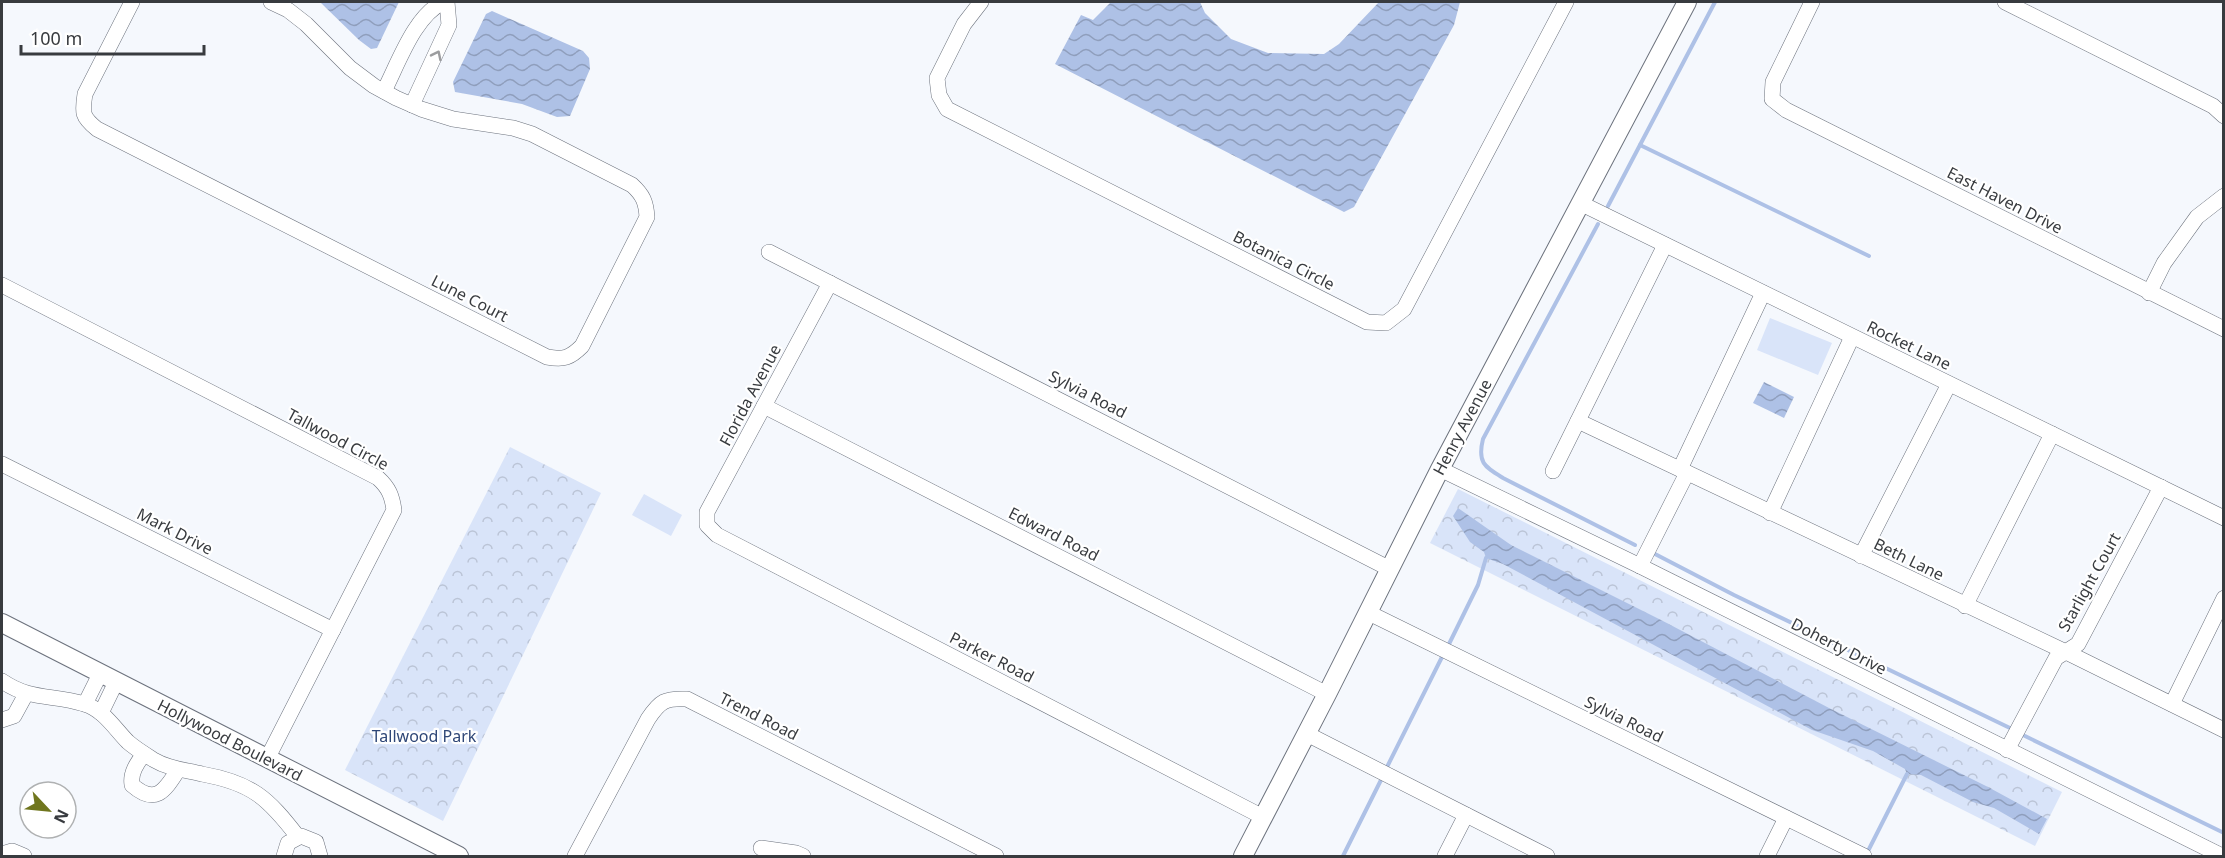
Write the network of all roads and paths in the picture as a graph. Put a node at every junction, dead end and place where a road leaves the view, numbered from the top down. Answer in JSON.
{"nodes":[{"id":1,"x":132,"y":2,"type":"edge"},
{"id":2,"x":271,"y":2,"type":"edge"},
{"id":3,"x":446,"y":2,"type":"edge"},
{"id":4,"x":981,"y":2,"type":"edge"},
{"id":5,"x":1566,"y":2,"type":"edge"},
{"id":6,"x":1687,"y":2,"type":"edge"},
{"id":7,"x":1812,"y":2,"type":"edge"},
{"id":8,"x":2005,"y":2,"type":"edge"},
{"id":9,"x":384,"y":91,"type":"junction"},
{"id":10,"x":412,"y":105,"type":"junction"},
{"id":11,"x":2223,"y":116,"type":"edge"},
{"id":12,"x":2223,"y":196,"type":"edge"},
{"id":13,"x":1580,"y":203,"type":"junction"},
{"id":14,"x":1665,"y":245,"type":"junction"},
{"id":15,"x":769,"y":252,"type":"dead end"},
{"id":16,"x":830,"y":283,"type":"junction"},
{"id":17,"x":2,"y":285,"type":"edge"},
{"id":18,"x":2149,"y":292,"type":"junction"},
{"id":19,"x":1763,"y":293,"type":"junction"},
{"id":20,"x":2223,"y":329,"type":"edge"},
{"id":21,"x":1852,"y":337,"type":"junction"},
{"id":22,"x":1949,"y":384,"type":"junction"},
{"id":23,"x":764,"y":406,"type":"junction"},
{"id":24,"x":1578,"y":421,"type":"junction"},
{"id":25,"x":2052,"y":434,"type":"junction"},
{"id":26,"x":2,"y":464,"type":"edge"},
{"id":27,"x":1440,"y":469,"type":"junction"},
{"id":28,"x":1553,"y":471,"type":"dead end"},
{"id":29,"x":1684,"y":471,"type":"junction"},
{"id":30,"x":2160,"y":487,"type":"junction"},
{"id":31,"x":1770,"y":513,"type":"junction"},
{"id":32,"x":2223,"y":518,"type":"edge"},
{"id":33,"x":707,"y":525,"type":"joint"},
{"id":34,"x":1861,"y":556,"type":"junction"},
{"id":35,"x":1640,"y":566,"type":"junction"},
{"id":36,"x":1390,"y":568,"type":"junction"},
{"id":37,"x":2223,"y":598,"type":"edge"},
{"id":38,"x":1965,"y":606,"type":"junction"},
{"id":39,"x":1369,"y":613,"type":"junction"},
{"id":40,"x":2,"y":623,"type":"edge"},
{"id":41,"x":333,"y":630,"type":"junction"},
{"id":42,"x":2066,"y":652,"type":"junction"},
{"id":43,"x":108,"y":678,"type":"junction"},
{"id":44,"x":2,"y":681,"type":"edge"},
{"id":45,"x":26,"y":694,"type":"junction"},
{"id":46,"x":1328,"y":694,"type":"junction"},
{"id":47,"x":85,"y":704,"type":"junction"},
{"id":48,"x":2172,"y":704,"type":"junction"},
{"id":49,"x":101,"y":713,"type":"junction"},
{"id":50,"x":2,"y":720,"type":"edge"},
{"id":51,"x":2223,"y":730,"type":"edge"},
{"id":52,"x":1306,"y":734,"type":"junction"},
{"id":53,"x":2007,"y":750,"type":"junction"},
{"id":54,"x":144,"y":754,"type":"junction"},
{"id":55,"x":267,"y":759,"type":"junction"},
{"id":56,"x":178,"y":770,"type":"junction"},
{"id":57,"x":1466,"y":815,"type":"junction"},
{"id":58,"x":1263,"y":817,"type":"junction"},
{"id":59,"x":1786,"y":818,"type":"junction"},
{"id":60,"x":298,"y":837,"type":"junction"},
{"id":61,"x":761,"y":848,"type":"dead end"},
{"id":62,"x":2,"y":854,"type":"edge"},
{"id":63,"x":1861,"y":855,"type":"edge"},
{"id":64,"x":24,"y":856,"type":"edge"},
{"id":65,"x":284,"y":856,"type":"edge"},
{"id":66,"x":320,"y":856,"type":"edge"},
{"id":67,"x":459,"y":856,"type":"edge"},
{"id":68,"x":575,"y":856,"type":"edge"},
{"id":69,"x":803,"y":856,"type":"edge"},
{"id":70,"x":996,"y":856,"type":"edge"},
{"id":71,"x":1243,"y":856,"type":"edge"},
{"id":72,"x":1445,"y":856,"type":"edge"},
{"id":73,"x":1547,"y":856,"type":"edge"},
{"id":74,"x":1767,"y":856,"type":"edge"},
{"id":75,"x":2223,"y":856,"type":"edge"}],
"edges":[{"from":1,"to":10,"type":"street","name":"Lune Court"},
{"from":2,"to":9,"type":"street","name":"Lune Court"},
{"from":3,"to":9,"type":"street"},
{"from":10,"to":3,"type":"street","one_way":true},
{"from":4,"to":5,"type":"street","name":"Botanica Circle"},
{"from":6,"to":13,"type":"street","name":"Henry Avenue"},
{"from":7,"to":18,"type":"street","name":"East Haven Drive"},
{"from":8,"to":11,"type":"street"},
{"from":9,"to":10,"type":"street","name":"Lune Court"},
{"from":12,"to":18,"type":"street"},
{"from":13,"to":14,"type":"street","name":"Rocket Lane"},
{"from":13,"to":27,"type":"street","name":"Henry Avenue"},
{"from":14,"to":19,"type":"street","name":"Rocket Lane"},
{"from":14,"to":24,"type":"street"},
{"from":15,"to":16,"type":"street","name":"Sylvia Road"},
{"from":16,"to":23,"type":"street","name":"Florida Avenue"},
{"from":16,"to":36,"type":"street","name":"Sylvia Road"},
{"from":17,"to":41,"type":"street","name":"Tallwood Circle"},
{"from":18,"to":20,"type":"street","name":"East Haven Drive"},
{"from":19,"to":21,"type":"street","name":"Rocket Lane"},
{"from":19,"to":29,"type":"street"},
{"from":21,"to":22,"type":"street","name":"Rocket Lane"},
{"from":21,"to":31,"type":"street"},
{"from":22,"to":25,"type":"street","name":"Rocket Lane"},
{"from":22,"to":34,"type":"street"},
{"from":23,"to":33,"type":"street","name":"Florida Avenue"},
{"from":23,"to":46,"type":"street","name":"Edward Road"},
{"from":24,"to":28,"type":"street"},
{"from":24,"to":29,"type":"street","name":"Beth Lane"},
{"from":25,"to":30,"type":"street","name":"Rocket Lane"},
{"from":25,"to":38,"type":"street"},
{"from":26,"to":41,"type":"street","name":"Mark Drive"},
{"from":27,"to":35,"type":"street","name":"Doherty Drive"},
{"from":27,"to":36,"type":"street","name":"Henry Avenue"},
{"from":29,"to":31,"type":"street","name":"Beth Lane"},
{"from":29,"to":35,"type":"street"},
{"from":30,"to":32,"type":"street","name":"Rocket Lane"},
{"from":30,"to":42,"type":"street","name":"Starlight Court"},
{"from":31,"to":34,"type":"street","name":"Beth Lane"},
{"from":33,"to":58,"type":"street","name":"Parker Road"},
{"from":34,"to":38,"type":"street","name":"Beth Lane"},
{"from":35,"to":53,"type":"street","name":"Doherty Drive"},
{"from":36,"to":39,"type":"street","name":"Henry Avenue"},
{"from":37,"to":48,"type":"street"},
{"from":38,"to":42,"type":"street","name":"Beth Lane"},
{"from":39,"to":46,"type":"street","name":"Henry Avenue"},
{"from":39,"to":59,"type":"street","name":"Sylvia Road"},
{"from":40,"to":43,"type":"street","name":"Hollywood Boulevard"},
{"from":41,"to":55,"type":"street","name":"Tallwood Circle"},
{"from":42,"to":48,"type":"street","name":"Beth Lane"},
{"from":42,"to":53,"type":"street","name":"Starlight Court"},
{"from":43,"to":47,"type":"street"},
{"from":43,"to":49,"type":"street"},
{"from":43,"to":55,"type":"street","name":"Hollywood Boulevard"},
{"from":44,"to":45,"type":"street"},
{"from":45,"to":47,"type":"street"},
{"from":45,"to":50,"type":"street"},
{"from":46,"to":52,"type":"street","name":"Henry Avenue"},
{"from":47,"to":49,"type":"street"},
{"from":48,"to":51,"type":"street","name":"Beth Lane"},
{"from":49,"to":54,"type":"street"},
{"from":52,"to":57,"type":"street"},
{"from":52,"to":58,"type":"street","name":"Henry Avenue"},
{"from":53,"to":75,"type":"street","name":"Doherty Drive"},
{"from":54,"to":56,"type":"street"},
{"from":54,"to":56,"type":"street"},
{"from":55,"to":67,"type":"street","name":"Hollywood Boulevard"},
{"from":56,"to":60,"type":"street"},
{"from":57,"to":72,"type":"street"},
{"from":57,"to":73,"type":"street"},
{"from":58,"to":71,"type":"street","name":"Henry Avenue"},
{"from":59,"to":63,"type":"street","name":"Sylvia Road"},
{"from":59,"to":74,"type":"street"},
{"from":60,"to":65,"type":"street"},
{"from":60,"to":66,"type":"street"},
{"from":61,"to":69,"type":"street"},
{"from":62,"to":64,"type":"street"},
{"from":68,"to":70,"type":"street","name":"Trend Road"}]}
